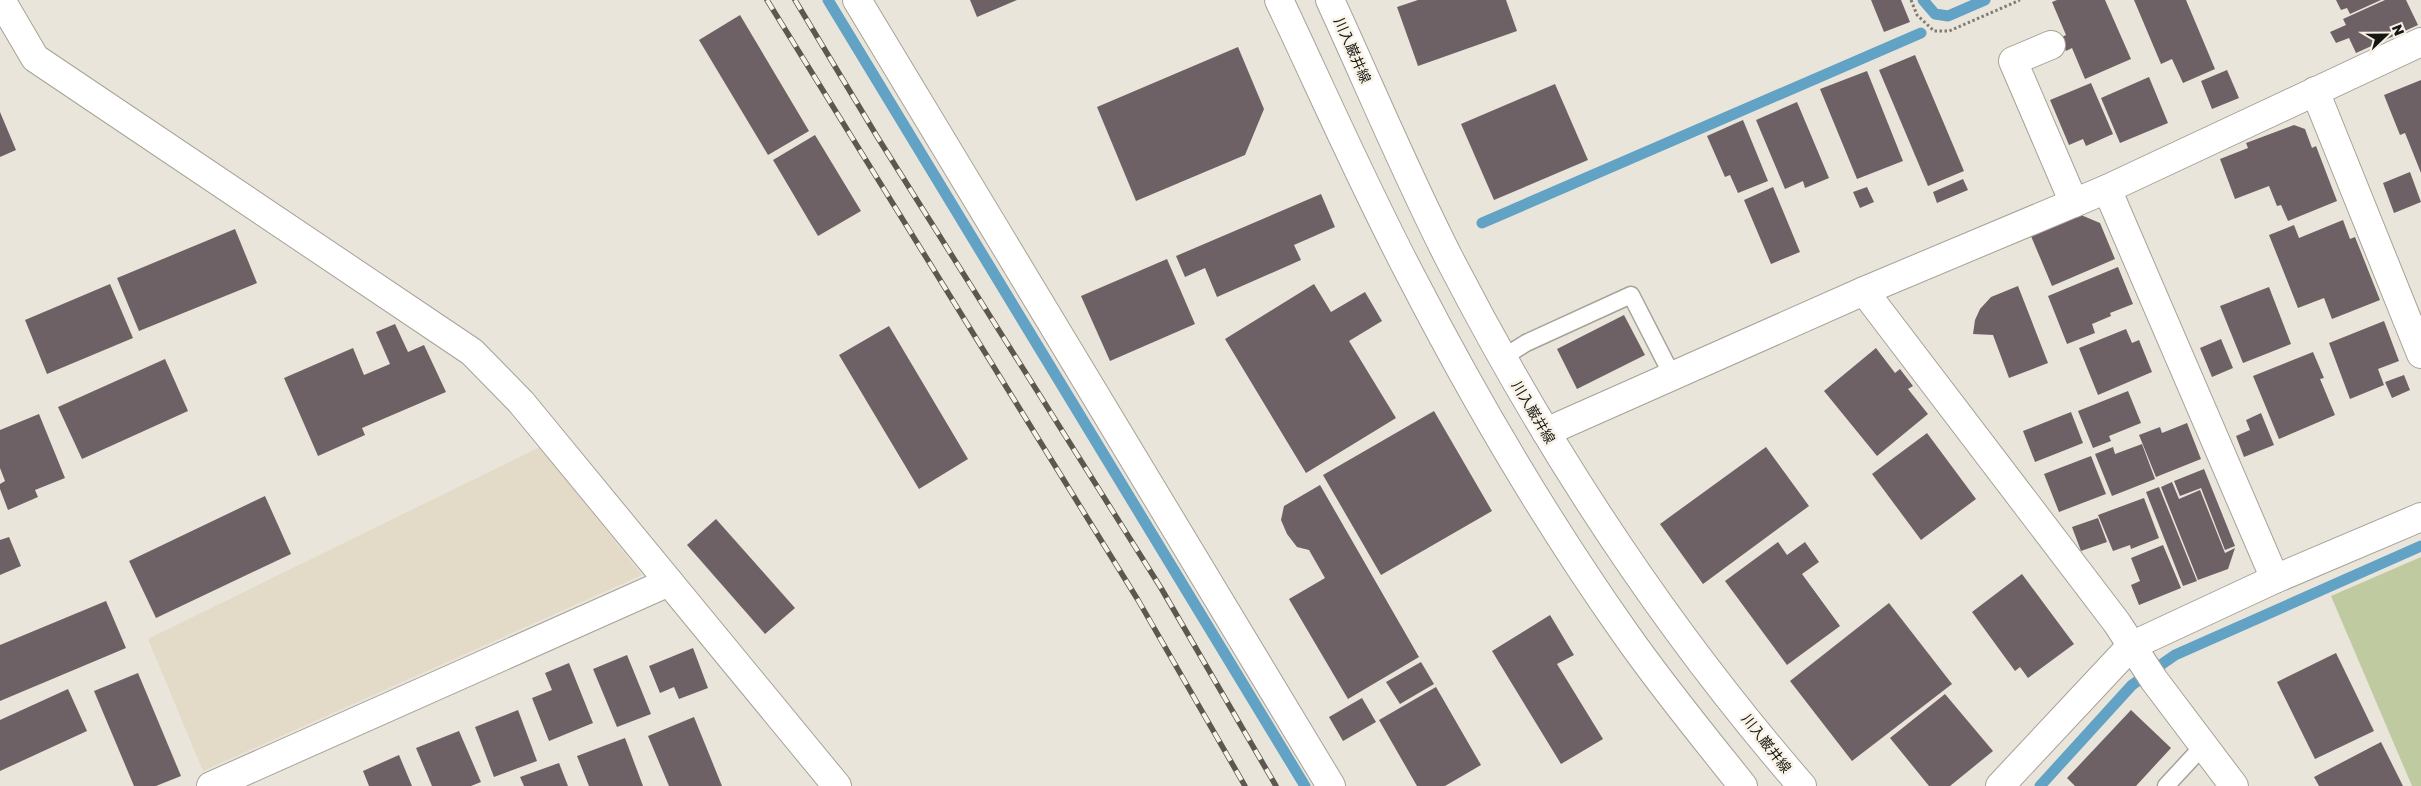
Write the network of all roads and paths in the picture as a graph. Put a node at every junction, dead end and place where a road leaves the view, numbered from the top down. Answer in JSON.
{"nodes":[{"id":1,"x":1,"y":0,"type":"edge"},
{"id":2,"x":857,"y":0,"type":"edge"},
{"id":3,"x":1279,"y":0,"type":"edge"},
{"id":4,"x":1330,"y":0,"type":"edge"},
{"id":5,"x":1911,"y":0,"type":"edge"},
{"id":6,"x":2020,"y":0,"type":"edge"},
{"id":7,"x":2421,"y":42,"type":"edge"},
{"id":8,"x":2051,"y":45,"type":"dead end"},
{"id":9,"x":2315,"y":91,"type":"junction"},
{"id":10,"x":2107,"y":189,"type":"junction"},
{"id":11,"x":2074,"y":203,"type":"junction"},
{"id":12,"x":1864,"y":291,"type":"junction"},
{"id":13,"x":2421,"y":354,"type":"edge"},
{"id":14,"x":1502,"y":358,"type":"junction"},
{"id":15,"x":1672,"y":375,"type":"junction"},
{"id":16,"x":1546,"y":432,"type":"junction"},
{"id":17,"x":2421,"y":517,"type":"edge"},
{"id":18,"x":2275,"y":579,"type":"junction"},
{"id":19,"x":669,"y":582,"type":"junction"},
{"id":20,"x":2131,"y":646,"type":"junction"},
{"id":21,"x":2204,"y":745,"type":"junction"},
{"id":22,"x":211,"y":786,"type":"edge"},
{"id":23,"x":837,"y":786,"type":"edge"},
{"id":24,"x":1331,"y":786,"type":"edge"},
{"id":25,"x":1743,"y":786,"type":"edge"},
{"id":26,"x":1802,"y":786,"type":"edge"},
{"id":27,"x":2000,"y":786,"type":"edge"},
{"id":28,"x":2166,"y":786,"type":"edge"},
{"id":29,"x":2234,"y":786,"type":"edge"}],
"edges":[{"from":1,"to":19,"type":"street"},
{"from":2,"to":24,"type":"street"},
{"from":3,"to":25,"type":"street"},
{"from":4,"to":14,"type":"street","name":"川入巌井線"},
{"from":5,"to":6,"type":"path"},
{"from":7,"to":9,"type":"street"},
{"from":8,"to":11,"type":"street"},
{"from":9,"to":10,"type":"street"},
{"from":9,"to":13,"type":"street"},
{"from":10,"to":11,"type":"street"},
{"from":10,"to":18,"type":"street"},
{"from":11,"to":12,"type":"street"},
{"from":12,"to":15,"type":"street"},
{"from":12,"to":20,"type":"street"},
{"from":14,"to":15,"type":"lane"},
{"from":14,"to":16,"type":"street","name":"川入巌井線"},
{"from":15,"to":16,"type":"street"},
{"from":16,"to":26,"type":"street","name":"川入巌井線"},
{"from":17,"to":18,"type":"street"},
{"from":18,"to":20,"type":"street"},
{"from":19,"to":22,"type":"street"},
{"from":19,"to":23,"type":"street"},
{"from":20,"to":21,"type":"street"},
{"from":20,"to":27,"type":"street"},
{"from":21,"to":28,"type":"lane"},
{"from":21,"to":29,"type":"street"}]}
